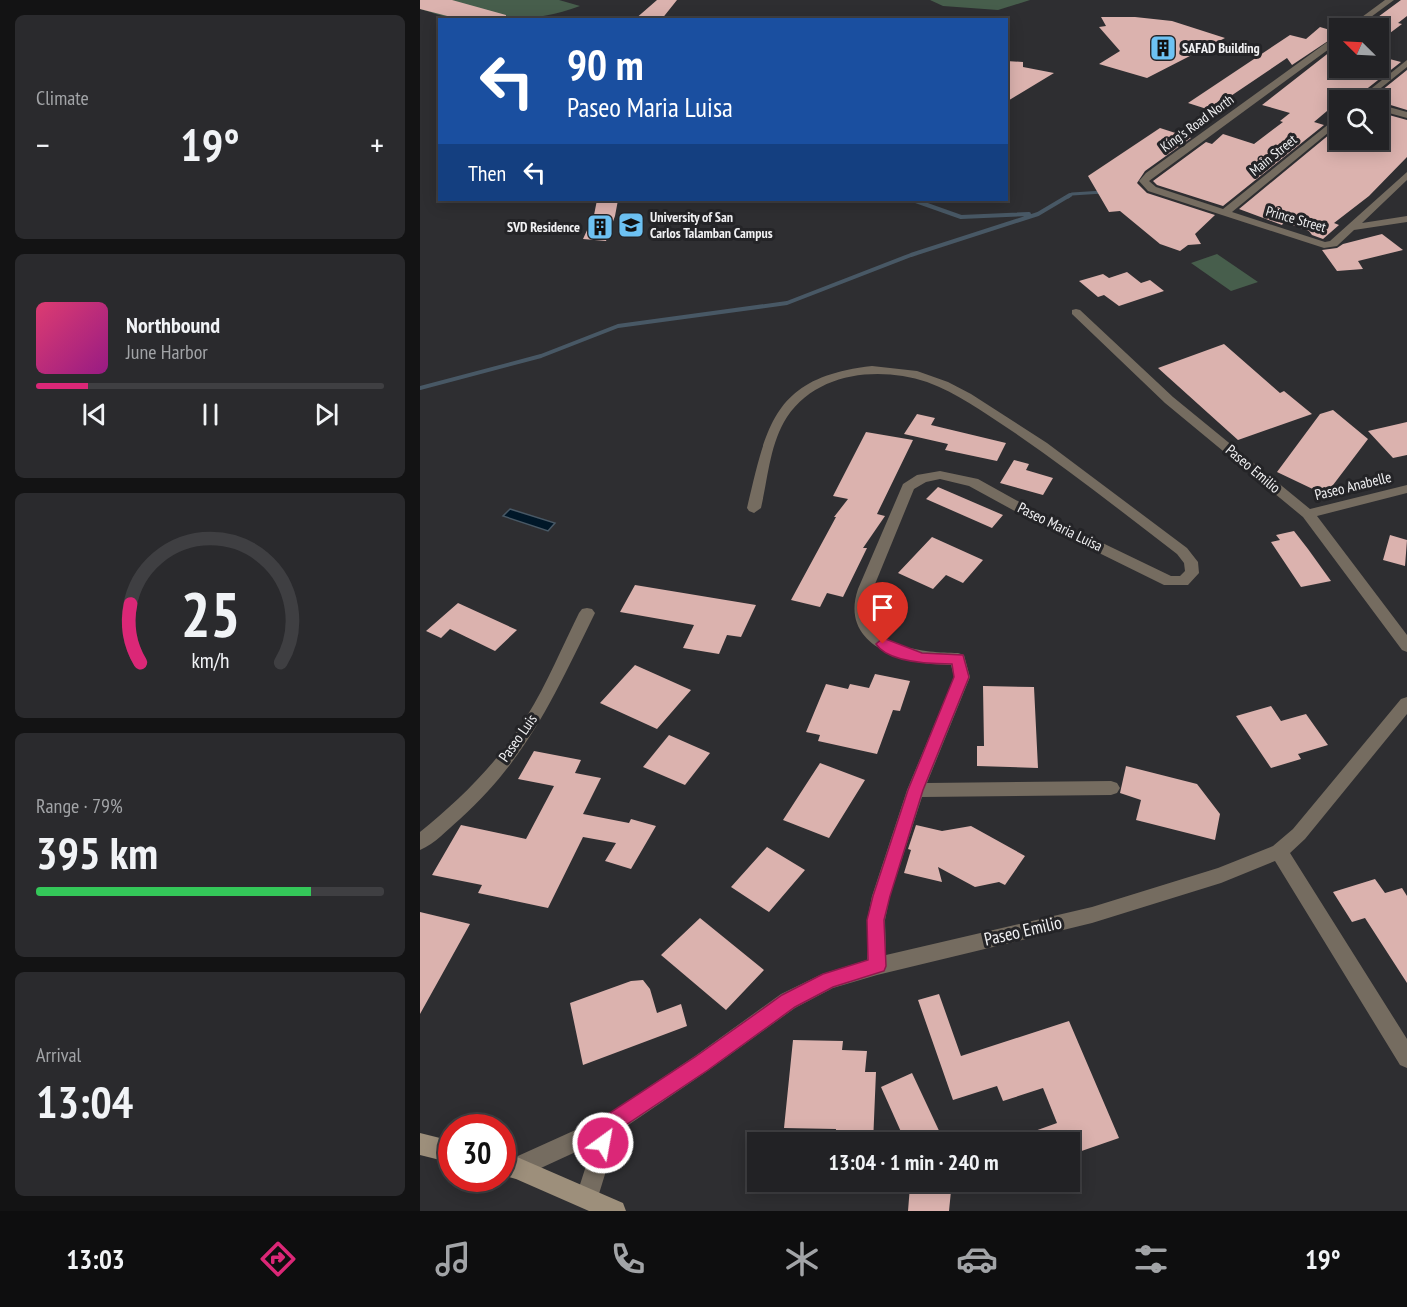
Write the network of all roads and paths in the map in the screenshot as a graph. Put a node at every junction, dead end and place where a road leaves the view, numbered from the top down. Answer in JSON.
{"nodes":[{"id":1,"x":1390,"y":0,"type":"edge"},
{"id":2,"x":1365,"y":18,"type":"edge"},
{"id":3,"x":1329,"y":45,"type":"edge"},
{"id":4,"x":1407,"y":63,"type":"edge"},
{"id":5,"x":1373,"y":90,"type":"edge"},
{"id":6,"x":1389,"y":109,"type":"edge"},
{"id":7,"x":1407,"y":115,"type":"edge"},
{"id":8,"x":1329,"y":127,"type":"edge"},
{"id":9,"x":1407,"y":175,"type":"edge"},
{"id":10,"x":1224,"y":213,"type":"junction"},
{"id":11,"x":1407,"y":219,"type":"edge"},
{"id":12,"x":1353,"y":227,"type":"junction"},
{"id":13,"x":1076,"y":312,"type":"dead end"},
{"id":14,"x":1407,"y":489,"type":"edge"},
{"id":15,"x":754,"y":508,"type":"dead end"},
{"id":16,"x":1308,"y":514,"type":"junction"},
{"id":17,"x":587,"y":613,"type":"dead end"},
{"id":18,"x":1407,"y":646,"type":"edge"},
{"id":19,"x":1407,"y":703,"type":"edge"},
{"id":20,"x":1111,"y":788,"type":"dead end"},
{"id":21,"x":916,"y":790,"type":"junction"},
{"id":22,"x":420,"y":842,"type":"edge"},
{"id":23,"x":1279,"y":851,"type":"junction"},
{"id":24,"x":877,"y":966,"type":"junction"},
{"id":25,"x":1407,"y":1058,"type":"edge"},
{"id":26,"x":609,"y":1125,"type":"junction"},
{"id":27,"x":420,"y":1144,"type":"edge"},
{"id":28,"x":438,"y":1148,"type":"edge"},
{"id":29,"x":516,"y":1164,"type":"edge"},
{"id":30,"x":516,"y":1168,"type":"edge"},
{"id":31,"x":587,"y":1197,"type":"junction"},
{"id":32,"x":615,"y":1211,"type":"edge"}],
"edges":[{"from":1,"to":2,"type":"street"},
{"from":3,"to":10,"type":"street","name":"King's Road North"},
{"from":4,"to":5,"type":"street"},
{"from":6,"to":7,"type":"street"},
{"from":8,"to":10,"type":"street","name":"Main Street"},
{"from":9,"to":12,"type":"street","name":"Prince Street"},
{"from":10,"to":12,"type":"street","name":"Prince Street"},
{"from":11,"to":12,"type":"street"},
{"from":13,"to":16,"type":"street","name":"Paseo Emilio"},
{"from":14,"to":16,"type":"street","name":"Paseo Anabelle"},
{"from":15,"to":21,"type":"street","name":"Paseo Maria Luisa"},
{"from":16,"to":18,"type":"street","name":"Paseo Emilio"},
{"from":17,"to":22,"type":"street","name":"Paseo Luis"},
{"from":19,"to":23,"type":"street","name":"Paseo Emilio"},
{"from":20,"to":21,"type":"street"},
{"from":21,"to":24,"type":"street","name":"Paseo Maria Luisa"},
{"from":23,"to":24,"type":"street","name":"Paseo Emilio"},
{"from":23,"to":25,"type":"street"},
{"from":24,"to":26,"type":"street","name":"Paseo Emilio"},
{"from":26,"to":29,"type":"street","name":"Paseo Emilio"},
{"from":26,"to":31,"type":"street"},
{"from":27,"to":28,"type":"street"},
{"from":30,"to":31,"type":"street"},
{"from":31,"to":32,"type":"street"}]}
